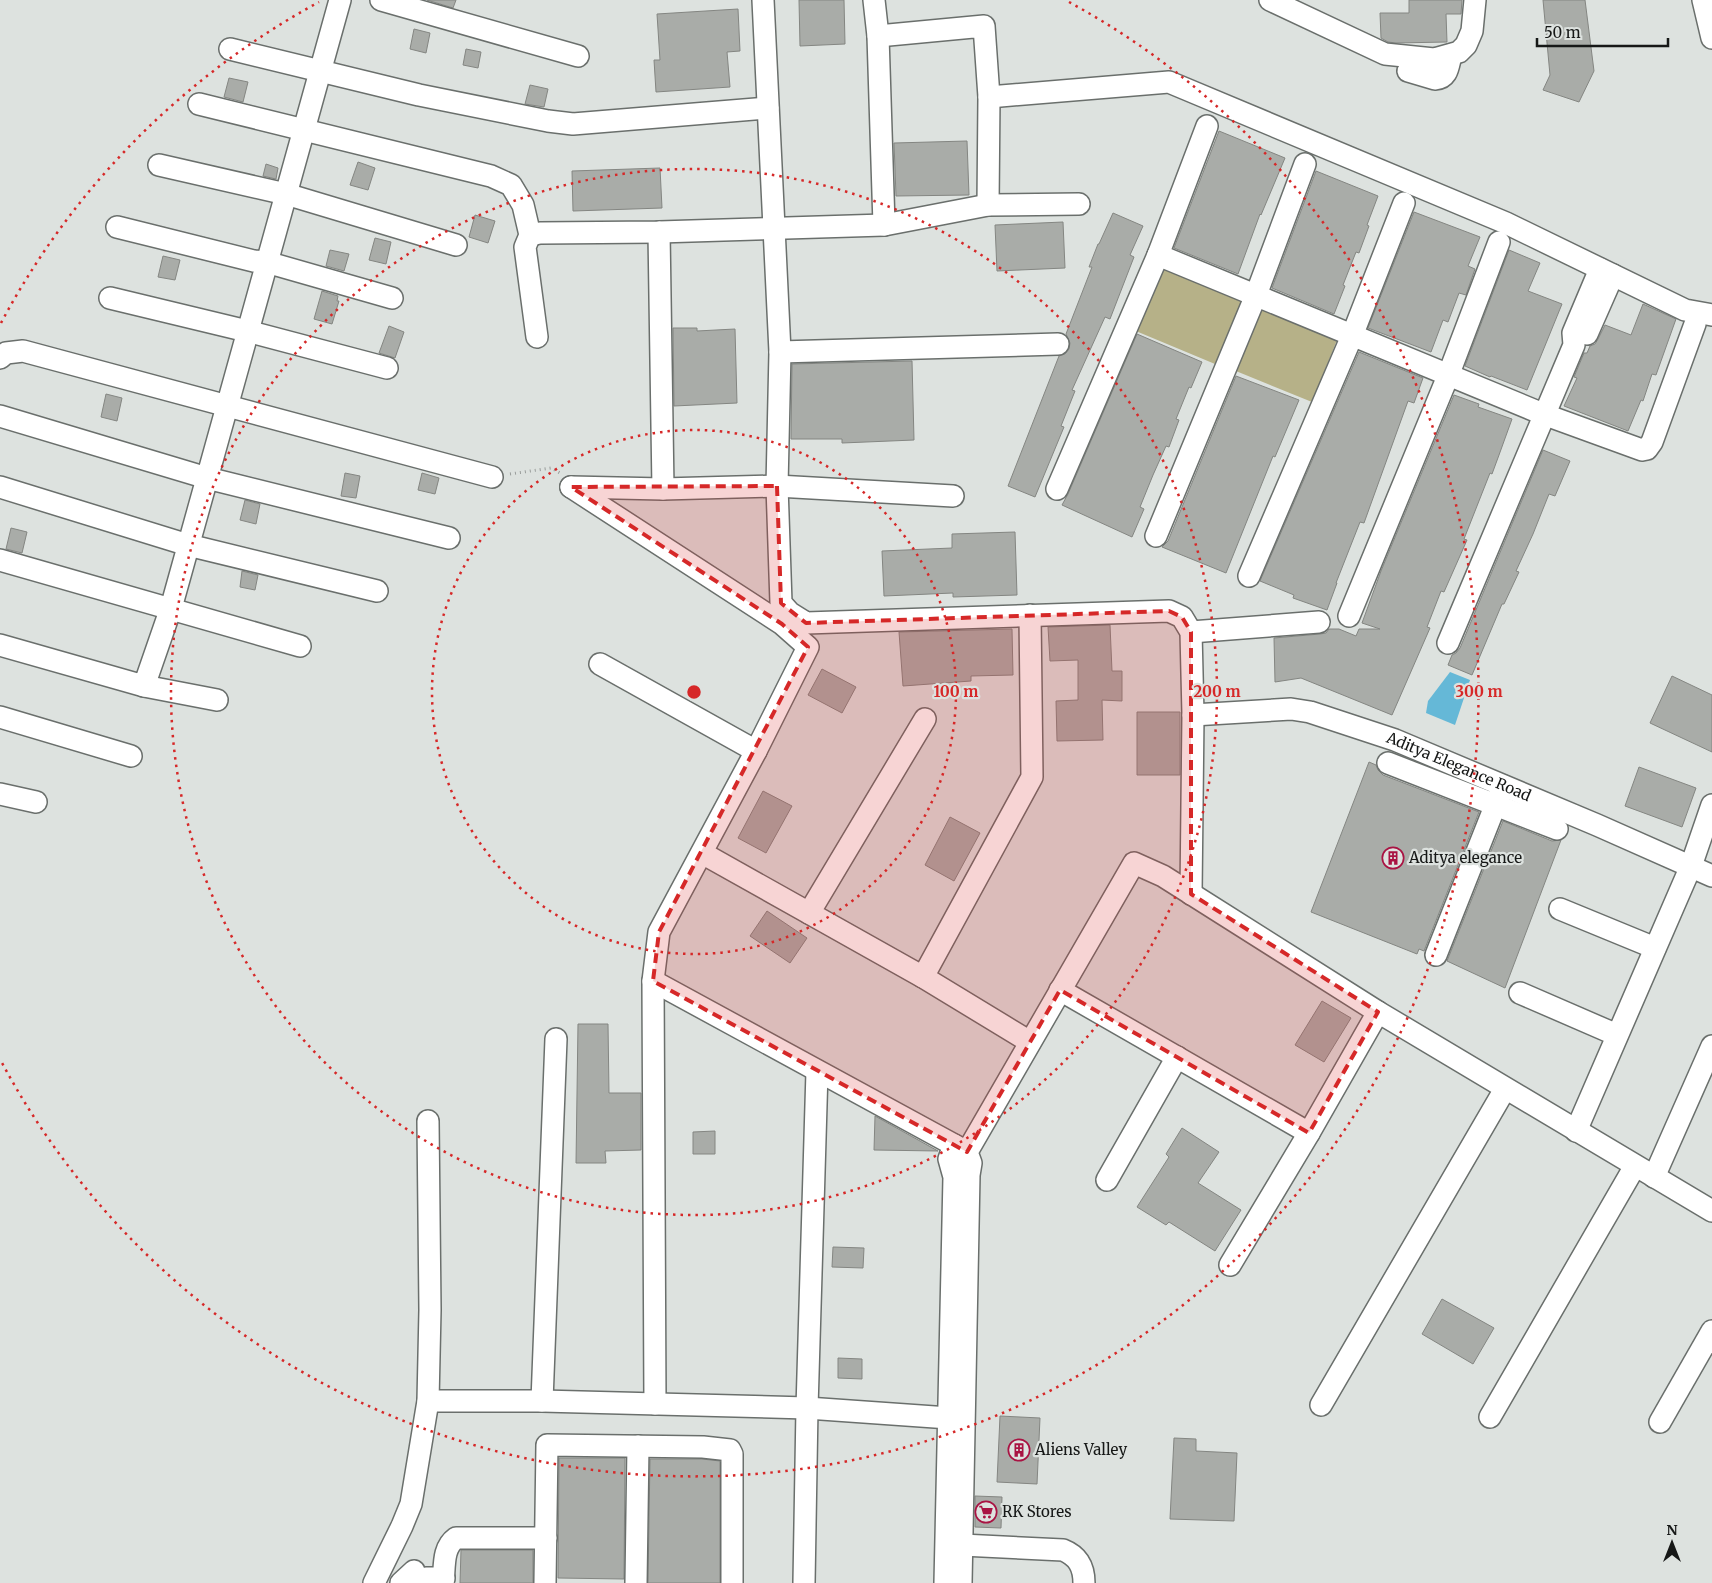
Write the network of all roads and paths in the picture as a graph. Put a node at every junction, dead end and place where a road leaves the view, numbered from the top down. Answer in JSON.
{"nodes":[{"id":1,"x":340,"y":0,"type":"edge"},
{"id":2,"x":381,"y":0,"type":"edge"},
{"id":3,"x":763,"y":0,"type":"edge"},
{"id":4,"x":874,"y":0,"type":"edge"},
{"id":5,"x":1270,"y":0,"type":"edge"},
{"id":6,"x":1475,"y":0,"type":"edge"},
{"id":7,"x":1703,"y":0,"type":"edge"},
{"id":8,"x":878,"y":36,"type":"junction"},
{"id":9,"x":1712,"y":38,"type":"edge"},
{"id":10,"x":230,"y":49,"type":"dead end"},
{"id":11,"x":578,"y":56,"type":"dead end"},
{"id":12,"x":1451,"y":56,"type":"junction"},
{"id":13,"x":320,"y":70,"type":"junction"},
{"id":14,"x":1408,"y":71,"type":"dead end"},
{"id":15,"x":989,"y":97,"type":"junction"},
{"id":16,"x":199,"y":104,"type":"dead end"},
{"id":17,"x":768,"y":108,"type":"junction"},
{"id":18,"x":1207,"y":126,"type":"dead end"},
{"id":19,"x":304,"y":129,"type":"junction"},
{"id":20,"x":1305,"y":164,"type":"dead end"},
{"id":21,"x":158,"y":166,"type":"dead end"},
{"id":22,"x":286,"y":194,"type":"junction"},
{"id":23,"x":1404,"y":203,"type":"dead end"},
{"id":24,"x":1079,"y":204,"type":"dead end"},
{"id":25,"x":988,"y":205,"type":"junction"},
{"id":26,"x":884,"y":225,"type":"junction"},
{"id":27,"x":117,"y":227,"type":"dead end"},
{"id":28,"x":774,"y":228,"type":"junction"},
{"id":29,"x":659,"y":232,"type":"junction"},
{"id":30,"x":530,"y":235,"type":"junction"},
{"id":31,"x":1499,"y":242,"type":"dead end"},
{"id":32,"x":456,"y":245,"type":"dead end"},
{"id":33,"x":1158,"y":255,"type":"junction"},
{"id":34,"x":266,"y":262,"type":"junction"},
{"id":35,"x":1607,"y":272,"type":"junction"},
{"id":36,"x":1256,"y":296,"type":"junction"},
{"id":37,"x":110,"y":298,"type":"dead end"},
{"id":38,"x":392,"y":298,"type":"dead end"},
{"id":39,"x":1704,"y":320,"type":"edge"},
{"id":40,"x":247,"y":330,"type":"junction"},
{"id":41,"x":1352,"y":336,"type":"junction"},
{"id":42,"x":537,"y":337,"type":"dead end"},
{"id":43,"x":1058,"y":344,"type":"dead end"},
{"id":44,"x":780,"y":352,"type":"junction"},
{"id":45,"x":0,"y":358,"type":"edge"},
{"id":46,"x":387,"y":368,"type":"dead end"},
{"id":47,"x":1448,"y":376,"type":"junction"},
{"id":48,"x":226,"y":406,"type":"junction"},
{"id":49,"x":1543,"y":414,"type":"junction"},
{"id":50,"x":0,"y":416,"type":"edge"},
{"id":51,"x":492,"y":477,"type":"joint"},
{"id":52,"x":208,"y":478,"type":"junction"},
{"id":53,"x":776,"y":486,"type":"junction"},
{"id":54,"x":0,"y":487,"type":"edge"},
{"id":55,"x":571,"y":487,"type":"junction"},
{"id":56,"x":663,"y":489,"type":"junction"},
{"id":57,"x":1058,"y":489,"type":"dead end"},
{"id":58,"x":953,"y":496,"type":"dead end"},
{"id":59,"x":1156,"y":536,"type":"dead end"},
{"id":60,"x":449,"y":538,"type":"dead end"},
{"id":61,"x":188,"y":545,"type":"junction"},
{"id":62,"x":0,"y":560,"type":"edge"},
{"id":63,"x":1249,"y":576,"type":"dead end"},
{"id":64,"x":377,"y":590,"type":"dead end"},
{"id":65,"x":171,"y":608,"type":"junction"},
{"id":66,"x":1030,"y":615,"type":"junction"},
{"id":67,"x":1349,"y":616,"type":"dead end"},
{"id":68,"x":1319,"y":622,"type":"dead end"},
{"id":69,"x":1191,"y":632,"type":"junction"},
{"id":70,"x":1448,"y":643,"type":"dead end"},
{"id":71,"x":0,"y":645,"type":"edge"},
{"id":72,"x":300,"y":646,"type":"dead end"},
{"id":73,"x":600,"y":664,"type":"dead end"},
{"id":74,"x":144,"y":686,"type":"junction"},
{"id":75,"x":218,"y":700,"type":"dead end"},
{"id":76,"x":1193,"y":715,"type":"junction"},
{"id":77,"x":0,"y":717,"type":"edge"},
{"id":78,"x":925,"y":719,"type":"dead end"},
{"id":79,"x":756,"y":752,"type":"junction"},
{"id":80,"x":131,"y":756,"type":"dead end"},
{"id":81,"x":1388,"y":763,"type":"dead end"},
{"id":82,"x":1494,"y":793,"type":"junction"},
{"id":83,"x":0,"y":794,"type":"edge"},
{"id":84,"x":36,"y":802,"type":"dead end"},
{"id":85,"x":1712,"y":805,"type":"edge"},
{"id":86,"x":1556,"y":829,"type":"dead end"},
{"id":87,"x":702,"y":853,"type":"junction"},
{"id":88,"x":1691,"y":866,"type":"junction"},
{"id":89,"x":1712,"y":876,"type":"edge"},
{"id":90,"x":1191,"y":894,"type":"junction"},
{"id":91,"x":1560,"y":909,"type":"dead end"},
{"id":92,"x":809,"y":913,"type":"junction"},
{"id":93,"x":1656,"y":948,"type":"junction"},
{"id":94,"x":1436,"y":955,"type":"dead end"},
{"id":95,"x":923,"y":977,"type":"junction"},
{"id":96,"x":654,"y":981,"type":"junction"},
{"id":97,"x":1060,"y":990,"type":"junction"},
{"id":98,"x":1520,"y":993,"type":"dead end"},
{"id":99,"x":1378,"y":1012,"type":"junction"},
{"id":100,"x":1617,"y":1036,"type":"junction"},
{"id":101,"x":556,"y":1039,"type":"dead end"},
{"id":102,"x":1030,"y":1042,"type":"junction"},
{"id":103,"x":1712,"y":1046,"type":"edge"},
{"id":104,"x":1177,"y":1057,"type":"junction"},
{"id":105,"x":816,"y":1070,"type":"junction"},
{"id":106,"x":1505,"y":1089,"type":"junction"},
{"id":107,"x":428,"y":1122,"type":"dead end"},
{"id":108,"x":1576,"y":1131,"type":"junction"},
{"id":109,"x":1310,"y":1133,"type":"junction"},
{"id":110,"x":960,"y":1148,"type":"junction"},
{"id":111,"x":1635,"y":1166,"type":"junction"},
{"id":112,"x":962,"y":1176,"type":"junction"},
{"id":113,"x":1654,"y":1177,"type":"junction"},
{"id":114,"x":1107,"y":1180,"type":"dead end"},
{"id":115,"x":1712,"y":1211,"type":"edge"},
{"id":116,"x":1230,"y":1265,"type":"dead end"},
{"id":117,"x":1712,"y":1331,"type":"edge"},
{"id":118,"x":428,"y":1401,"type":"junction"},
{"id":119,"x":542,"y":1401,"type":"junction"},
{"id":120,"x":654,"y":1404,"type":"junction"},
{"id":121,"x":1321,"y":1405,"type":"dead end"},
{"id":122,"x":807,"y":1408,"type":"junction"},
{"id":123,"x":1490,"y":1417,"type":"dead end"},
{"id":124,"x":949,"y":1418,"type":"junction"},
{"id":125,"x":1660,"y":1422,"type":"dead end"},
{"id":126,"x":638,"y":1446,"type":"junction"},
{"id":127,"x":546,"y":1538,"type":"junction"},
{"id":128,"x":962,"y":1545,"type":"junction"},
{"id":129,"x":411,"y":1579,"type":"edge"},
{"id":130,"x":443,"y":1581,"type":"edge"},
{"id":131,"x":374,"y":1583,"type":"edge"},
{"id":132,"x":545,"y":1583,"type":"edge"},
{"id":133,"x":636,"y":1583,"type":"edge"},
{"id":134,"x":732,"y":1583,"type":"edge"},
{"id":135,"x":804,"y":1583,"type":"edge"},
{"id":136,"x":945,"y":1583,"type":"edge"},
{"id":137,"x":961,"y":1583,"type":"edge"},
{"id":138,"x":1084,"y":1583,"type":"edge"}],
"edges":[{"from":1,"to":13,"type":"street"},
{"from":2,"to":11,"type":"street"},
{"from":3,"to":17,"type":"street"},
{"from":4,"to":8,"type":"street"},
{"from":5,"to":12,"type":"street"},
{"from":6,"to":12,"type":"street"},
{"from":7,"to":9,"type":"street"},
{"from":8,"to":15,"type":"street"},
{"from":8,"to":26,"type":"street"},
{"from":10,"to":13,"type":"street"},
{"from":12,"to":14,"type":"street"},
{"from":13,"to":17,"type":"street"},
{"from":13,"to":19,"type":"street"},
{"from":15,"to":25,"type":"street"},
{"from":15,"to":35,"type":"street"},
{"from":16,"to":19,"type":"street"},
{"from":17,"to":28,"type":"street"},
{"from":18,"to":33,"type":"street"},
{"from":19,"to":22,"type":"street"},
{"from":19,"to":30,"type":"street"},
{"from":20,"to":36,"type":"street"},
{"from":21,"to":22,"type":"street"},
{"from":22,"to":32,"type":"street"},
{"from":22,"to":34,"type":"street"},
{"from":23,"to":41,"type":"street"},
{"from":24,"to":25,"type":"street"},
{"from":25,"to":26,"type":"street"},
{"from":26,"to":28,"type":"street"},
{"from":27,"to":34,"type":"street"},
{"from":28,"to":29,"type":"street"},
{"from":28,"to":44,"type":"street"},
{"from":29,"to":30,"type":"street"},
{"from":29,"to":56,"type":"street"},
{"from":30,"to":42,"type":"street"},
{"from":31,"to":47,"type":"street"},
{"from":33,"to":36,"type":"street"},
{"from":33,"to":57,"type":"street"},
{"from":34,"to":38,"type":"street"},
{"from":34,"to":40,"type":"street"},
{"from":35,"to":39,"type":"street"},
{"from":35,"to":49,"type":"street"},
{"from":36,"to":41,"type":"street"},
{"from":36,"to":59,"type":"street"},
{"from":37,"to":40,"type":"street"},
{"from":39,"to":49,"type":"street"},
{"from":40,"to":46,"type":"street"},
{"from":40,"to":48,"type":"street"},
{"from":41,"to":47,"type":"street"},
{"from":41,"to":63,"type":"street"},
{"from":43,"to":44,"type":"street"},
{"from":44,"to":53,"type":"street"},
{"from":45,"to":48,"type":"street"},
{"from":47,"to":49,"type":"street"},
{"from":47,"to":67,"type":"street"},
{"from":48,"to":51,"type":"street"},
{"from":48,"to":52,"type":"street"},
{"from":49,"to":70,"type":"street"},
{"from":50,"to":52,"type":"street"},
{"from":51,"to":55,"type":"path"},
{"from":52,"to":60,"type":"street"},
{"from":52,"to":61,"type":"street"},
{"from":53,"to":56,"type":"street"},
{"from":53,"to":58,"type":"street"},
{"from":53,"to":66,"type":"street"},
{"from":54,"to":61,"type":"street"},
{"from":55,"to":56,"type":"street"},
{"from":55,"to":79,"type":"street"},
{"from":61,"to":64,"type":"street"},
{"from":61,"to":65,"type":"street"},
{"from":62,"to":65,"type":"street"},
{"from":65,"to":72,"type":"street"},
{"from":65,"to":74,"type":"street"},
{"from":66,"to":69,"type":"street"},
{"from":66,"to":95,"type":"street"},
{"from":68,"to":69,"type":"street"},
{"from":69,"to":76,"type":"street"},
{"from":71,"to":74,"type":"street"},
{"from":73,"to":79,"type":"street"},
{"from":74,"to":75,"type":"street"},
{"from":76,"to":82,"type":"street","name":"Aditya Elegance Road"},
{"from":76,"to":90,"type":"street"},
{"from":77,"to":80,"type":"street"},
{"from":78,"to":92,"type":"street"},
{"from":79,"to":87,"type":"street"},
{"from":81,"to":82,"type":"street"},
{"from":82,"to":86,"type":"street"},
{"from":82,"to":88,"type":"street","name":"Aditya Elegance Road"},
{"from":82,"to":94,"type":"street"},
{"from":83,"to":84,"type":"street"},
{"from":85,"to":88,"type":"street"},
{"from":87,"to":92,"type":"street"},
{"from":87,"to":96,"type":"street"},
{"from":88,"to":89,"type":"street","name":"Aditya Elegance Road"},
{"from":88,"to":93,"type":"street"},
{"from":90,"to":97,"type":"street"},
{"from":90,"to":99,"type":"street"},
{"from":91,"to":93,"type":"street"},
{"from":92,"to":95,"type":"street"},
{"from":93,"to":100,"type":"street"},
{"from":95,"to":102,"type":"street"},
{"from":96,"to":105,"type":"street"},
{"from":96,"to":120,"type":"street"},
{"from":97,"to":102,"type":"street"},
{"from":97,"to":104,"type":"street"},
{"from":98,"to":100,"type":"street"},
{"from":99,"to":106,"type":"street"},
{"from":99,"to":109,"type":"street"},
{"from":100,"to":108,"type":"street"},
{"from":101,"to":119,"type":"street"},
{"from":102,"to":110,"type":"street"},
{"from":103,"to":113,"type":"street"},
{"from":104,"to":109,"type":"street"},
{"from":104,"to":114,"type":"street"},
{"from":105,"to":110,"type":"street"},
{"from":105,"to":122,"type":"street"},
{"from":106,"to":108,"type":"street"},
{"from":106,"to":121,"type":"street"},
{"from":107,"to":118,"type":"street"},
{"from":108,"to":111,"type":"street"},
{"from":109,"to":116,"type":"street"},
{"from":110,"to":112,"type":"street"},
{"from":111,"to":113,"type":"street"},
{"from":111,"to":123,"type":"street"},
{"from":112,"to":124,"type":"street"},
{"from":112,"to":128,"type":"street"},
{"from":113,"to":115,"type":"street"},
{"from":117,"to":125,"type":"street"},
{"from":118,"to":119,"type":"street"},
{"from":118,"to":131,"type":"street"},
{"from":119,"to":120,"type":"street"},
{"from":120,"to":122,"type":"street"},
{"from":122,"to":124,"type":"street"},
{"from":122,"to":135,"type":"street"},
{"from":124,"to":136,"type":"street"},
{"from":126,"to":127,"type":"street"},
{"from":126,"to":133,"type":"street"},
{"from":126,"to":134,"type":"street"},
{"from":127,"to":130,"type":"street"},
{"from":127,"to":132,"type":"street"},
{"from":128,"to":137,"type":"street"},
{"from":128,"to":138,"type":"street"},
{"from":129,"to":130,"type":"street"}]}
